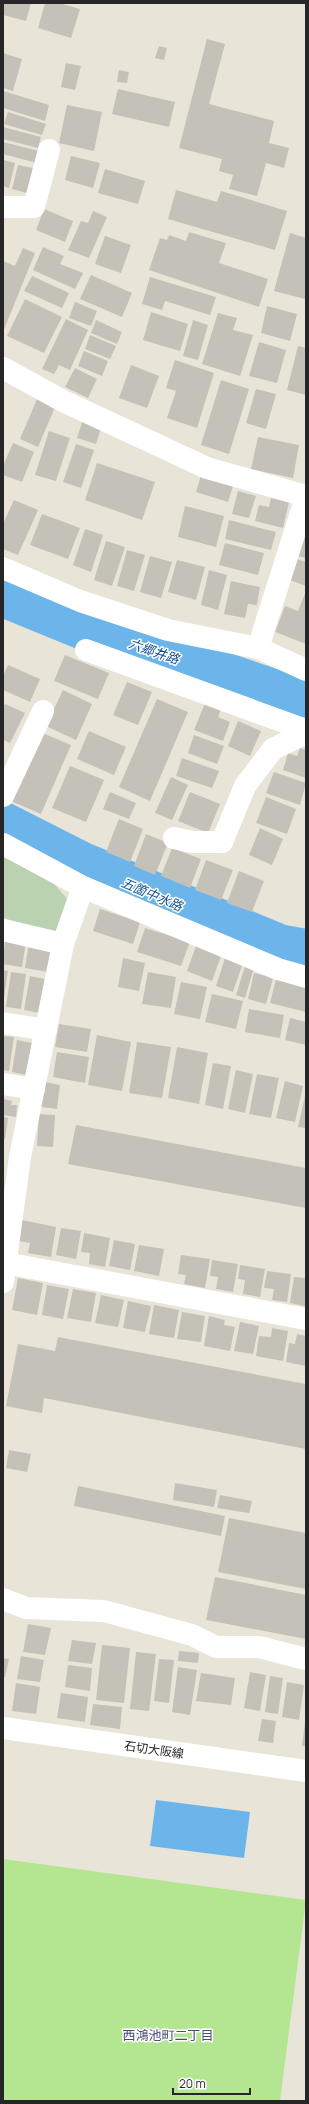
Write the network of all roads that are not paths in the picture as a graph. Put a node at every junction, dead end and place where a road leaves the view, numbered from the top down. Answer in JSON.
{"nodes":[{"id":1,"x":49,"y":150,"type":"dead end"},
{"id":2,"x":3,"y":207,"type":"edge"},
{"id":3,"x":3,"y":368,"type":"edge"},
{"id":4,"x":306,"y":496,"type":"edge"},
{"id":5,"x":3,"y":568,"type":"edge"},
{"id":6,"x":258,"y":648,"type":"junction"},
{"id":7,"x":86,"y":650,"type":"dead end"},
{"id":8,"x":306,"y":670,"type":"edge"},
{"id":9,"x":43,"y":711,"type":"dead end"},
{"id":10,"x":306,"y":730,"type":"edge"},
{"id":11,"x":306,"y":733,"type":"edge"},
{"id":12,"x":3,"y":795,"type":"edge"},
{"id":13,"x":174,"y":838,"type":"dead end"},
{"id":14,"x":3,"y":844,"type":"edge"},
{"id":15,"x":83,"y":887,"type":"junction"},
{"id":16,"x":3,"y":930,"type":"edge"},
{"id":17,"x":63,"y":944,"type":"junction"},
{"id":18,"x":306,"y":978,"type":"edge"},
{"id":19,"x":3,"y":1023,"type":"edge"},
{"id":20,"x":46,"y":1030,"type":"junction"},
{"id":21,"x":3,"y":1084,"type":"edge"},
{"id":22,"x":34,"y":1089,"type":"junction"},
{"id":23,"x":4,"y":1272,"type":"edge"},
{"id":24,"x":306,"y":1319,"type":"edge"},
{"id":25,"x":3,"y":1599,"type":"edge"},
{"id":26,"x":306,"y":1659,"type":"edge"},
{"id":27,"x":3,"y":1728,"type":"edge"},
{"id":28,"x":306,"y":1771,"type":"edge"}],
"edges":[{"from":1,"to":2,"type":"street"},
{"from":3,"to":4,"type":"street"},
{"from":4,"to":6,"type":"street"},
{"from":5,"to":6,"type":"street"},
{"from":6,"to":8,"type":"street"},
{"from":7,"to":10,"type":"street"},
{"from":9,"to":12,"type":"street"},
{"from":11,"to":13,"type":"street"},
{"from":14,"to":15,"type":"street"},
{"from":15,"to":17,"type":"street"},
{"from":15,"to":18,"type":"street"},
{"from":16,"to":17,"type":"street"},
{"from":17,"to":20,"type":"street"},
{"from":19,"to":20,"type":"street"},
{"from":20,"to":22,"type":"street"},
{"from":21,"to":22,"type":"street"},
{"from":22,"to":23,"type":"street"},
{"from":23,"to":24,"type":"street"},
{"from":25,"to":26,"type":"street"},
{"from":27,"to":28,"type":"street","name":"石切大阪線"}]}
